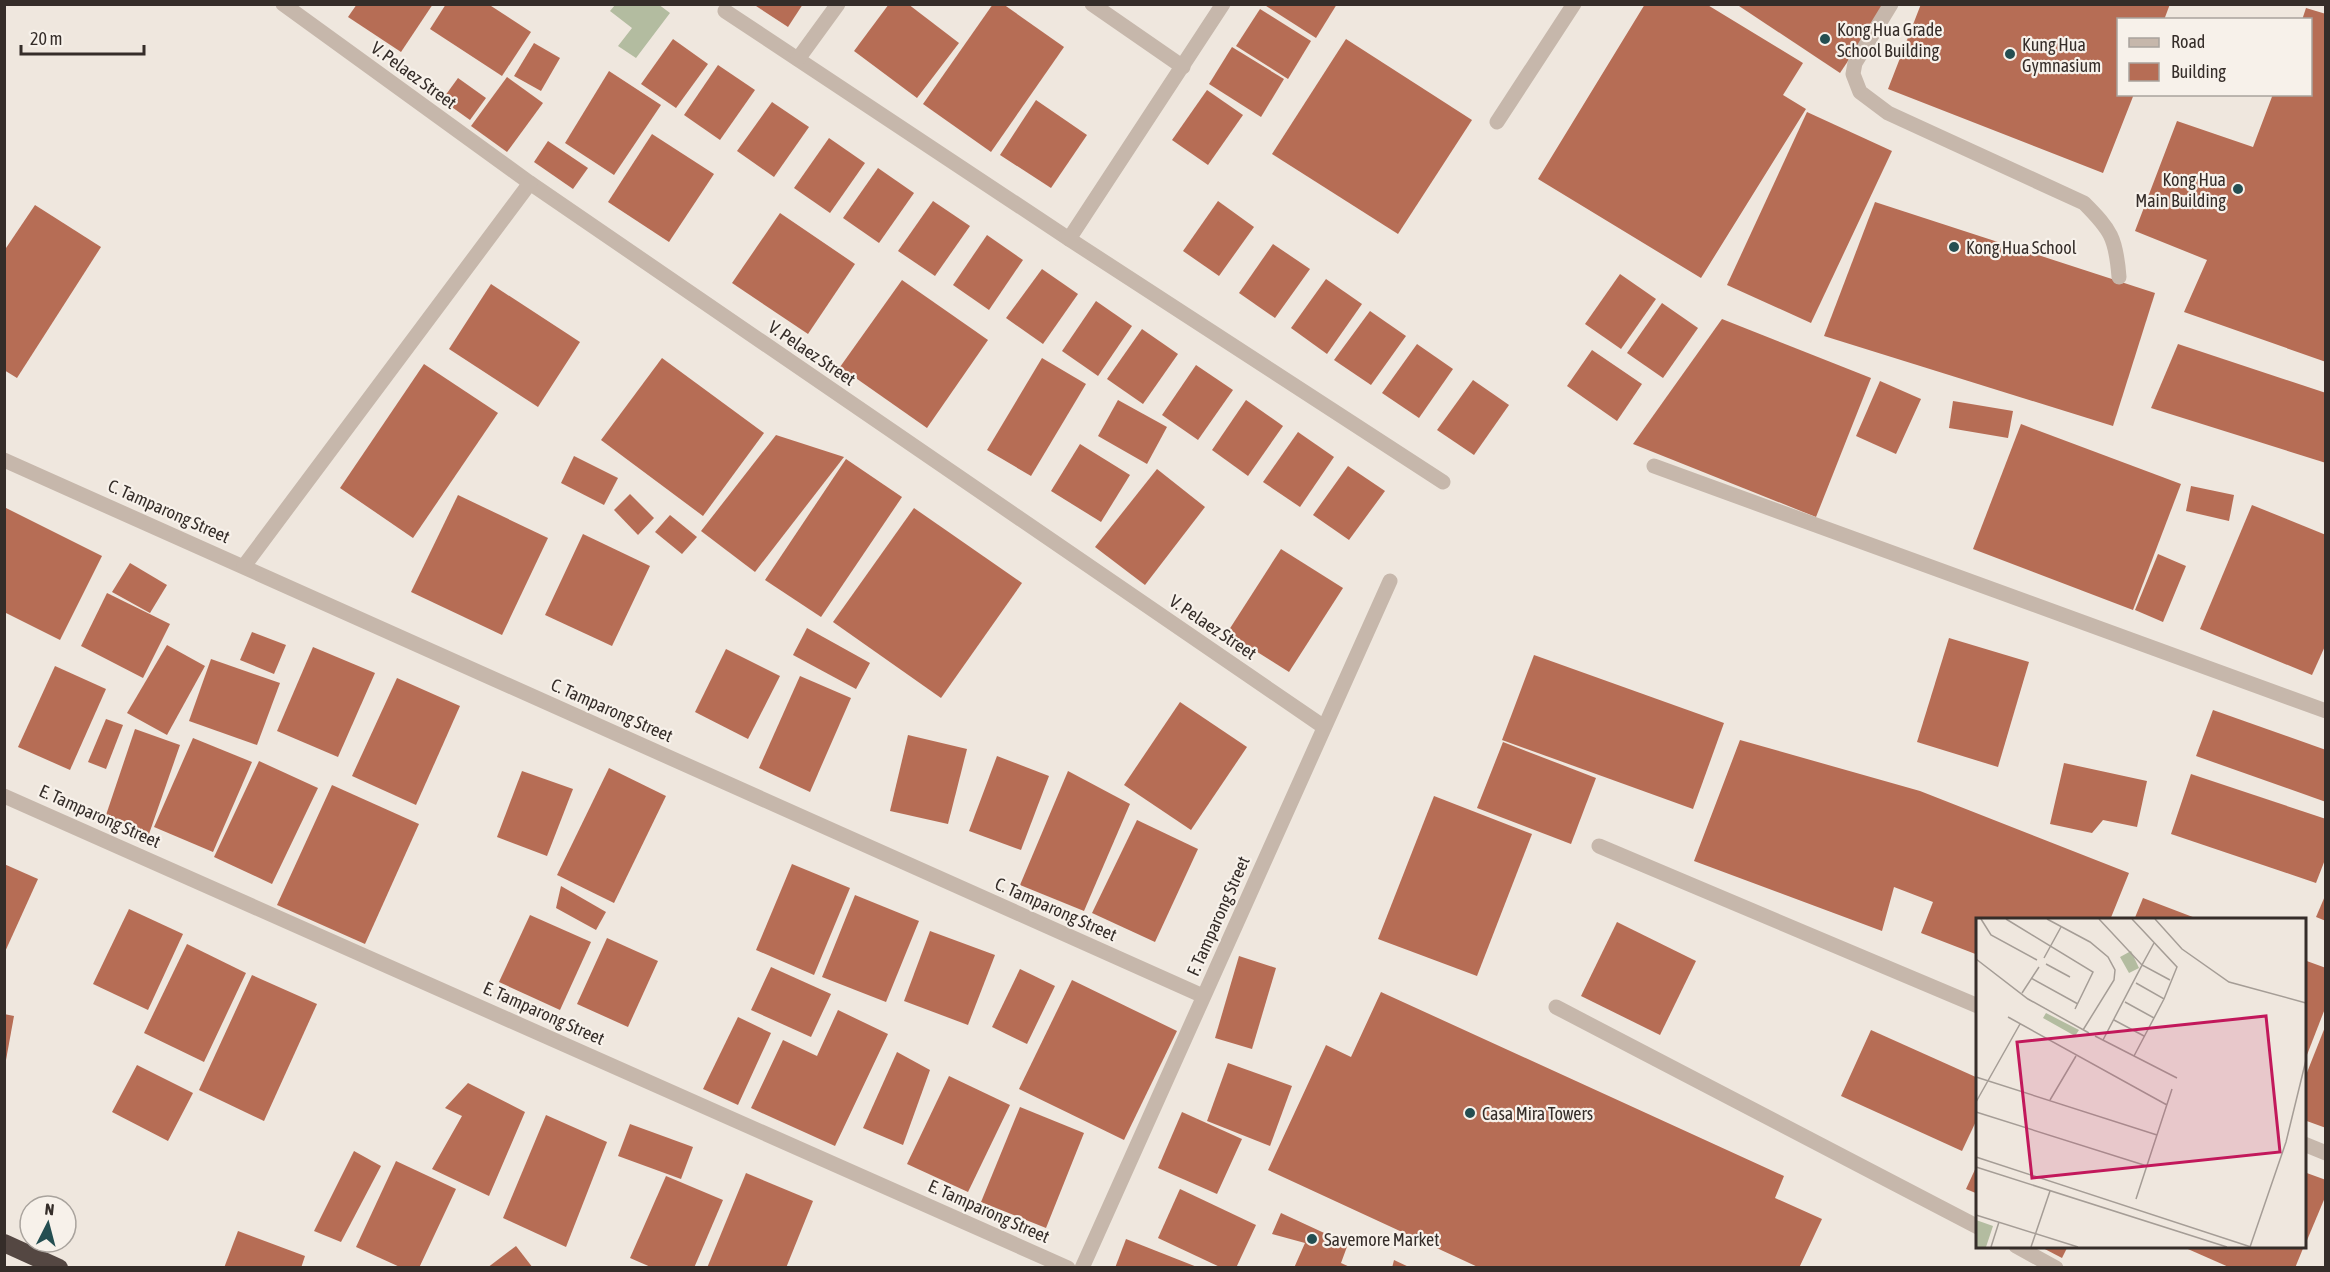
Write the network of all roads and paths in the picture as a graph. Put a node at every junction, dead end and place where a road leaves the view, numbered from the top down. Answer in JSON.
{"nodes":[{"id":1,"x":283,"y":4,"type":"edge"},
{"id":2,"x":838,"y":4,"type":"edge"},
{"id":3,"x":1092,"y":4,"type":"edge"},
{"id":4,"x":1224,"y":4,"type":"edge"},
{"id":5,"x":1574,"y":4,"type":"edge"},
{"id":6,"x":1891,"y":4,"type":"edge"},
{"id":7,"x":725,"y":11,"type":"dead end"},
{"id":8,"x":798,"y":59,"type":"junction"},
{"id":9,"x":1183,"y":67,"type":"junction"},
{"id":10,"x":1497,"y":122,"type":"dead end"},
{"id":11,"x":530,"y":183,"type":"junction"},
{"id":12,"x":1069,"y":239,"type":"junction"},
{"id":13,"x":2119,"y":276,"type":"dead end"},
{"id":14,"x":4,"y":460,"type":"edge"},
{"id":15,"x":1654,"y":466,"type":"dead end"},
{"id":16,"x":1443,"y":483,"type":"dead end"},
{"id":17,"x":244,"y":566,"type":"junction"},
{"id":18,"x":1390,"y":581,"type":"dead end"},
{"id":19,"x":2325,"y":711,"type":"edge"},
{"id":20,"x":1324,"y":727,"type":"junction"},
{"id":21,"x":4,"y":796,"type":"edge"},
{"id":22,"x":1599,"y":846,"type":"dead end"},
{"id":23,"x":1203,"y":996,"type":"junction"},
{"id":24,"x":1976,"y":1006,"type":"edge"},
{"id":25,"x":1556,"y":1007,"type":"dead end"},
{"id":26,"x":2306,"y":1145,"type":"edge"},
{"id":27,"x":2325,"y":1153,"type":"edge"},
{"id":28,"x":1976,"y":1226,"type":"edge"},
{"id":29,"x":4,"y":1244,"type":"edge"},
{"id":30,"x":2020,"y":1248,"type":"edge"},
{"id":31,"x":59,"y":1268,"type":"edge"},
{"id":32,"x":1068,"y":1268,"type":"edge"},
{"id":33,"x":1082,"y":1268,"type":"edge"},
{"id":34,"x":2056,"y":1268,"type":"edge"}],
"edges":[{"from":1,"to":11,"type":"street","name":"V. Pelaez Street"},
{"from":2,"to":8,"type":"street"},
{"from":3,"to":9,"type":"street"},
{"from":4,"to":9,"type":"street"},
{"from":5,"to":10,"type":"street"},
{"from":6,"to":13,"type":"street"},
{"from":7,"to":8,"type":"street"},
{"from":8,"to":12,"type":"street"},
{"from":9,"to":12,"type":"street"},
{"from":11,"to":17,"type":"street"},
{"from":11,"to":20,"type":"street","name":"V. Pelaez Street"},
{"from":12,"to":16,"type":"street"},
{"from":14,"to":17,"type":"street","name":"C. Tamparong Street"},
{"from":15,"to":19,"type":"street"},
{"from":17,"to":23,"type":"street","name":"C. Tamparong Street"},
{"from":18,"to":20,"type":"street","name":"F. Tamparong Street"},
{"from":20,"to":23,"type":"street","name":"F. Tamparong Street"},
{"from":21,"to":32,"type":"street","name":"E. Tamparong Street"},
{"from":22,"to":24,"type":"street"},
{"from":23,"to":33,"type":"street","name":"F. Tamparong Street"},
{"from":25,"to":28,"type":"street"},
{"from":26,"to":27,"type":"street"},
{"from":29,"to":31,"type":"highway"},
{"from":30,"to":34,"type":"street"}]}
